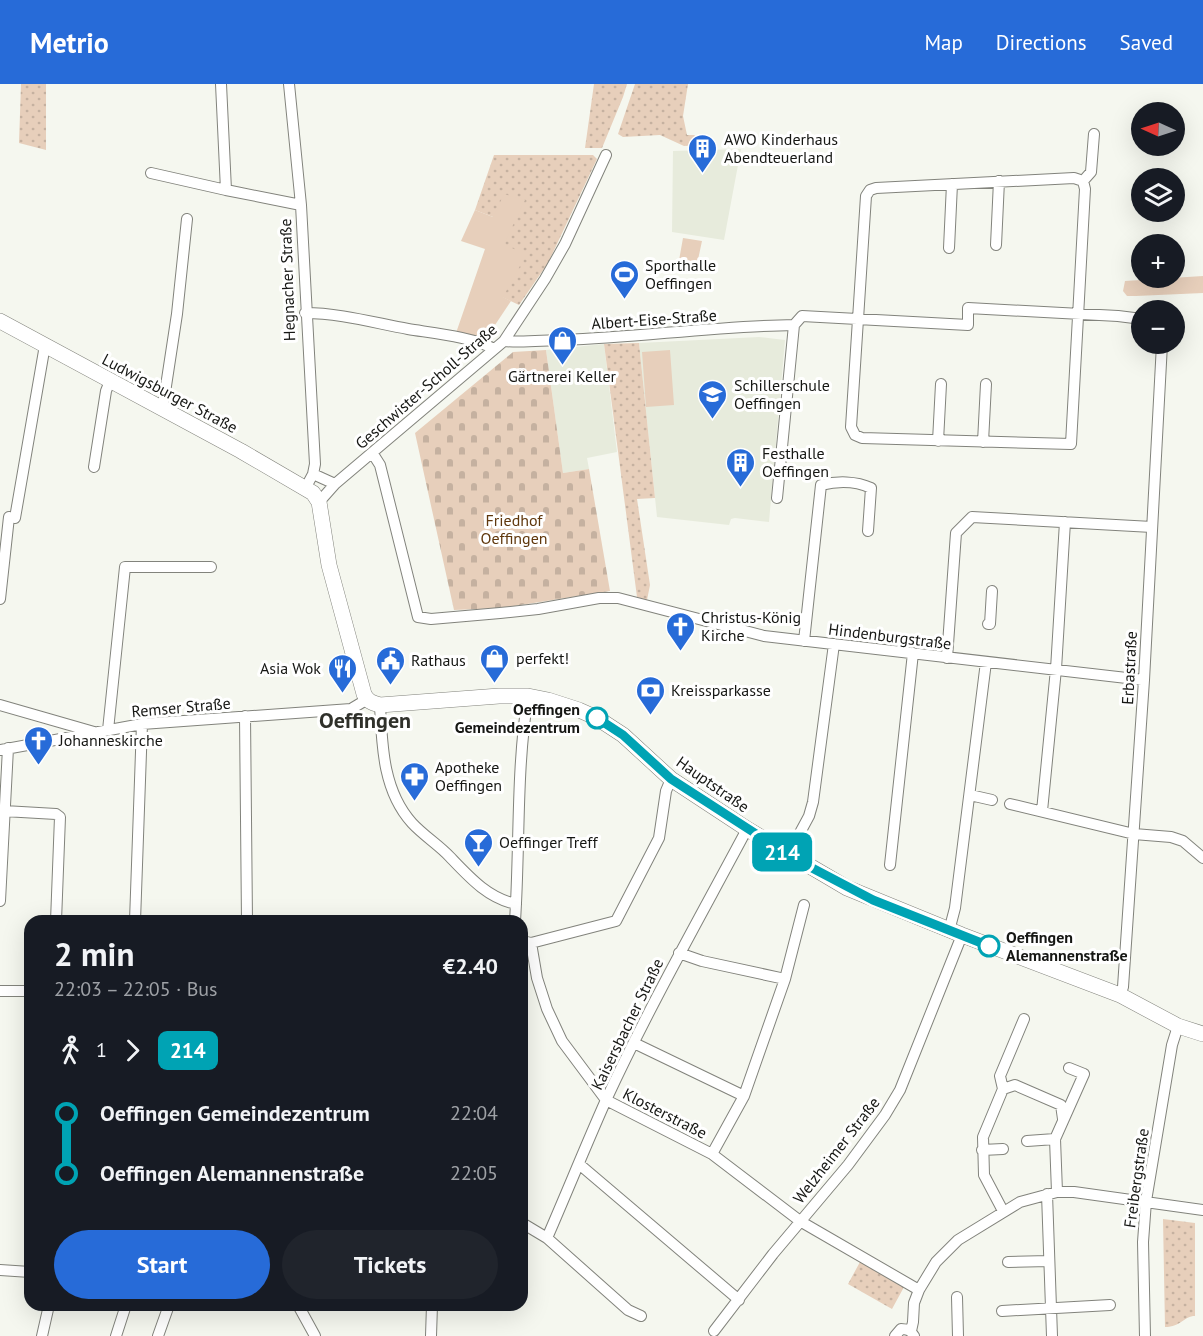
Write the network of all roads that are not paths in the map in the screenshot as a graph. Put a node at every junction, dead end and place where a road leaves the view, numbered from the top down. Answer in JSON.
{"nodes":[{"id":1,"x":221,"y":84,"type":"edge"},
{"id":2,"x":289,"y":84,"type":"edge"},
{"id":3,"x":1094,"y":134,"type":"dead end"},
{"id":4,"x":606,"y":155,"type":"dead end"},
{"id":5,"x":151,"y":172,"type":"dead end"},
{"id":6,"x":1083,"y":181,"type":"junction"},
{"id":7,"x":999,"y":182,"type":"junction"},
{"id":8,"x":952,"y":184,"type":"junction"},
{"id":9,"x":226,"y":190,"type":"junction"},
{"id":10,"x":301,"y":205,"type":"junction"},
{"id":11,"x":187,"y":219,"type":"dead end"},
{"id":12,"x":996,"y":245,"type":"dead end"},
{"id":13,"x":949,"y":248,"type":"dead end"},
{"id":14,"x":305,"y":313,"type":"junction"},
{"id":15,"x":1078,"y":314,"type":"junction"},
{"id":16,"x":1131,"y":318,"type":"edge"},
{"id":17,"x":859,"y":319,"type":"junction"},
{"id":18,"x":0,"y":321,"type":"edge"},
{"id":19,"x":794,"y":326,"type":"junction"},
{"id":20,"x":504,"y":341,"type":"junction"},
{"id":21,"x":45,"y":345,"type":"junction"},
{"id":22,"x":494,"y":349,"type":"junction"},
{"id":23,"x":1161,"y":354,"type":"edge"},
{"id":24,"x":110,"y":381,"type":"junction"},
{"id":25,"x":941,"y":384,"type":"dead end"},
{"id":26,"x":986,"y":384,"type":"dead end"},
{"id":27,"x":161,"y":408,"type":"junction"},
{"id":28,"x":938,"y":441,"type":"junction"},
{"id":29,"x":983,"y":442,"type":"junction"},
{"id":30,"x":373,"y":454,"type":"junction"},
{"id":31,"x":94,"y":467,"type":"dead end"},
{"id":32,"x":310,"y":481,"type":"junction"},
{"id":33,"x":335,"y":484,"type":"junction"},
{"id":34,"x":777,"y":498,"type":"dead end"},
{"id":35,"x":319,"y":502,"type":"junction"},
{"id":36,"x":1065,"y":522,"type":"junction"},
{"id":37,"x":1152,"y":527,"type":"junction"},
{"id":38,"x":868,"y":531,"type":"dead end"},
{"id":39,"x":211,"y":567,"type":"dead end"},
{"id":40,"x":992,"y":591,"type":"dead end"},
{"id":41,"x":0,"y":599,"type":"edge"},
{"id":42,"x":988,"y":624,"type":"dead end"},
{"id":43,"x":804,"y":641,"type":"junction"},
{"id":44,"x":834,"y":644,"type":"junction"},
{"id":45,"x":913,"y":653,"type":"junction"},
{"id":46,"x":946,"y":658,"type":"junction"},
{"id":47,"x":986,"y":662,"type":"junction"},
{"id":48,"x":1056,"y":669,"type":"junction"},
{"id":49,"x":1144,"y":680,"type":"junction"},
{"id":50,"x":528,"y":696,"type":"junction"},
{"id":51,"x":373,"y":702,"type":"junction"},
{"id":52,"x":0,"y":705,"type":"edge"},
{"id":53,"x":245,"y":716,"type":"junction"},
{"id":54,"x":142,"y":723,"type":"junction"},
{"id":55,"x":103,"y":731,"type":"junction"},
{"id":56,"x":4,"y":749,"type":"edge"},
{"id":57,"x":671,"y":779,"type":"junction"},
{"id":58,"x":970,"y":795,"type":"junction"},
{"id":59,"x":992,"y":800,"type":"dead end"},
{"id":60,"x":1010,"y":804,"type":"dead end"},
{"id":61,"x":4,"y":811,"type":"junction"},
{"id":62,"x":1042,"y":811,"type":"junction"},
{"id":63,"x":747,"y":829,"type":"junction"},
{"id":64,"x":1134,"y":834,"type":"junction"},
{"id":65,"x":788,"y":855,"type":"junction"},
{"id":66,"x":1203,"y":858,"type":"edge"},
{"id":67,"x":890,"y":865,"type":"dead end"},
{"id":68,"x":0,"y":901,"type":"edge"},
{"id":69,"x":516,"y":904,"type":"junction"},
{"id":70,"x":804,"y":906,"type":"dead end"},
{"id":71,"x":56,"y":915,"type":"edge"},
{"id":72,"x":135,"y":915,"type":"edge"},
{"id":73,"x":247,"y":915,"type":"edge"},
{"id":74,"x":515,"y":915,"type":"edge"},
{"id":75,"x":956,"y":933,"type":"junction"},
{"id":76,"x":528,"y":942,"type":"edge"},
{"id":77,"x":528,"y":949,"type":"edge"},
{"id":78,"x":679,"y":953,"type":"junction"},
{"id":79,"x":785,"y":979,"type":"junction"},
{"id":80,"x":0,"y":991,"type":"edge"},
{"id":81,"x":24,"y":992,"type":"edge"},
{"id":82,"x":1120,"y":995,"type":"junction"},
{"id":83,"x":1024,"y":1019,"type":"dead end"},
{"id":84,"x":1178,"y":1026,"type":"junction"},
{"id":85,"x":1203,"y":1034,"type":"edge"},
{"id":86,"x":634,"y":1043,"type":"junction"},
{"id":87,"x":1069,"y":1068,"type":"dead end"},
{"id":88,"x":1003,"y":1089,"type":"junction"},
{"id":89,"x":744,"y":1096,"type":"junction"},
{"id":90,"x":606,"y":1100,"type":"junction"},
{"id":91,"x":1063,"y":1121,"type":"junction"},
{"id":92,"x":1055,"y":1139,"type":"junction"},
{"id":93,"x":1027,"y":1141,"type":"dead end"},
{"id":94,"x":1003,"y":1149,"type":"dead end"},
{"id":95,"x":982,"y":1150,"type":"junction"},
{"id":96,"x":712,"y":1154,"type":"junction"},
{"id":97,"x":579,"y":1164,"type":"junction"},
{"id":98,"x":1052,"y":1193,"type":"junction"},
{"id":99,"x":1146,"y":1202,"type":"junction"},
{"id":100,"x":1203,"y":1210,"type":"edge"},
{"id":101,"x":1003,"y":1211,"type":"junction"},
{"id":102,"x":803,"y":1222,"type":"junction"},
{"id":103,"x":528,"y":1227,"type":"edge"},
{"id":104,"x":547,"y":1238,"type":"junction"},
{"id":105,"x":1049,"y":1261,"type":"junction"},
{"id":106,"x":1008,"y":1262,"type":"dead end"},
{"id":107,"x":0,"y":1270,"type":"edge"},
{"id":108,"x":24,"y":1272,"type":"edge"},
{"id":109,"x":919,"y":1290,"type":"junction"},
{"id":110,"x":957,"y":1297,"type":"dead end"},
{"id":111,"x":739,"y":1300,"type":"junction"},
{"id":112,"x":1110,"y":1305,"type":"dead end"},
{"id":113,"x":1052,"y":1307,"type":"junction"},
{"id":114,"x":48,"y":1311,"type":"edge"},
{"id":115,"x":124,"y":1311,"type":"edge"},
{"id":116,"x":167,"y":1311,"type":"edge"},
{"id":117,"x":301,"y":1311,"type":"edge"},
{"id":118,"x":432,"y":1311,"type":"edge"},
{"id":119,"x":1002,"y":1311,"type":"dead end"},
{"id":120,"x":641,"y":1316,"type":"dead end"},
{"id":121,"x":714,"y":1331,"type":"dead end"},
{"id":122,"x":912,"y":1334,"type":"edge"},
{"id":123,"x":42,"y":1336,"type":"edge"},
{"id":124,"x":116,"y":1336,"type":"edge"},
{"id":125,"x":158,"y":1336,"type":"edge"},
{"id":126,"x":315,"y":1336,"type":"edge"},
{"id":127,"x":431,"y":1336,"type":"edge"},
{"id":128,"x":896,"y":1336,"type":"edge"},
{"id":129,"x":958,"y":1336,"type":"edge"},
{"id":130,"x":1052,"y":1336,"type":"edge"},
{"id":131,"x":1144,"y":1336,"type":"edge"}],
"edges":[{"from":1,"to":9,"type":"street"},
{"from":2,"to":10,"type":"street","name":"Hegnacher Straße"},
{"from":3,"to":6,"type":"street"},
{"from":4,"to":20,"type":"street","name":"Geschwister-Scholl-Straße"},
{"from":5,"to":9,"type":"street"},
{"from":6,"to":7,"type":"street"},
{"from":6,"to":15,"type":"street"},
{"from":7,"to":8,"type":"street"},
{"from":7,"to":12,"type":"street"},
{"from":8,"to":13,"type":"street"},
{"from":8,"to":17,"type":"street"},
{"from":9,"to":10,"type":"street"},
{"from":10,"to":14,"type":"street","name":"Hegnacher Straße"},
{"from":11,"to":27,"type":"street"},
{"from":14,"to":22,"type":"street"},
{"from":14,"to":32,"type":"street","name":"Hegnacher Straße"},
{"from":15,"to":16,"type":"street"},
{"from":15,"to":17,"type":"street"},
{"from":15,"to":29,"type":"street"},
{"from":17,"to":19,"type":"street"},
{"from":17,"to":28,"type":"street"},
{"from":18,"to":21,"type":"street","name":"Ludwigsburger Straße"},
{"from":19,"to":20,"type":"street","name":"Albert-Eise-Straße"},
{"from":19,"to":34,"type":"street"},
{"from":20,"to":22,"type":"street","name":"Geschwister-Scholl-Straße"},
{"from":21,"to":24,"type":"street","name":"Ludwigsburger Straße"},
{"from":21,"to":41,"type":"street"},
{"from":22,"to":30,"type":"street","name":"Geschwister-Scholl-Straße"},
{"from":23,"to":37,"type":"street","name":"Erbastraße"},
{"from":24,"to":27,"type":"street","name":"Ludwigsburger Straße"},
{"from":24,"to":31,"type":"street"},
{"from":25,"to":28,"type":"street"},
{"from":26,"to":29,"type":"street"},
{"from":27,"to":32,"type":"street","name":"Ludwigsburger Straße"},
{"from":28,"to":29,"type":"street"},
{"from":30,"to":33,"type":"street","name":"Geschwister-Scholl-Straße"},
{"from":30,"to":43,"type":"street","name":"Hindenburgstraße"},
{"from":32,"to":33,"type":"street"},
{"from":32,"to":35,"type":"street","name":"Ludwigsburger Straße"},
{"from":33,"to":35,"type":"street","name":"Geschwister-Scholl-Straße"},
{"from":35,"to":51,"type":"street"},
{"from":36,"to":37,"type":"street"},
{"from":36,"to":46,"type":"street"},
{"from":36,"to":48,"type":"street"},
{"from":37,"to":49,"type":"street","name":"Erbastraße"},
{"from":38,"to":43,"type":"street"},
{"from":39,"to":55,"type":"street"},
{"from":40,"to":42,"type":"street"},
{"from":43,"to":44,"type":"street","name":"Hindenburgstraße"},
{"from":44,"to":45,"type":"street","name":"Hindenburgstraße"},
{"from":44,"to":65,"type":"street"},
{"from":45,"to":46,"type":"street","name":"Hindenburgstraße"},
{"from":45,"to":67,"type":"street"},
{"from":46,"to":47,"type":"street","name":"Hindenburgstraße"},
{"from":47,"to":48,"type":"street","name":"Hindenburgstraße"},
{"from":47,"to":58,"type":"street","name":"Welzheimer Straße"},
{"from":48,"to":49,"type":"street","name":"Hindenburgstraße"},
{"from":48,"to":62,"type":"street"},
{"from":49,"to":64,"type":"street","name":"Erbastraße"},
{"from":50,"to":51,"type":"street","name":"Hauptstraße"},
{"from":50,"to":57,"type":"street","name":"Hauptstraße"},
{"from":50,"to":69,"type":"street"},
{"from":51,"to":53,"type":"street","name":"Remser Straße"},
{"from":51,"to":69,"type":"street"},
{"from":52,"to":55,"type":"street","name":"Remser Straße"},
{"from":53,"to":54,"type":"street","name":"Remser Straße"},
{"from":53,"to":73,"type":"street"},
{"from":54,"to":55,"type":"street","name":"Remser Straße"},
{"from":54,"to":72,"type":"street"},
{"from":55,"to":56,"type":"street"},
{"from":56,"to":61,"type":"street"},
{"from":57,"to":63,"type":"street","name":"Hauptstraße"},
{"from":57,"to":76,"type":"street"},
{"from":58,"to":59,"type":"street"},
{"from":58,"to":75,"type":"street","name":"Welzheimer Straße"},
{"from":60,"to":62,"type":"street"},
{"from":61,"to":68,"type":"street"},
{"from":61,"to":71,"type":"street"},
{"from":62,"to":64,"type":"street"},
{"from":63,"to":65,"type":"street","name":"Hauptstraße"},
{"from":63,"to":78,"type":"street","name":"Kaisersbacher Straße"},
{"from":64,"to":66,"type":"street"},
{"from":64,"to":82,"type":"street","name":"Erbastraße"},
{"from":65,"to":75,"type":"street","name":"Hauptstraße"},
{"from":69,"to":74,"type":"street"},
{"from":70,"to":79,"type":"street"},
{"from":75,"to":82,"type":"street","name":"Hauptstraße"},
{"from":75,"to":102,"type":"street","name":"Welzheimer Straße"},
{"from":77,"to":90,"type":"street","name":"Klosterstraße"},
{"from":78,"to":79,"type":"street"},
{"from":78,"to":86,"type":"street","name":"Kaisersbacher Straße"},
{"from":79,"to":89,"type":"street"},
{"from":80,"to":81,"type":"street"},
{"from":82,"to":84,"type":"street","name":"Hauptstraße"},
{"from":83,"to":88,"type":"street"},
{"from":84,"to":85,"type":"street","name":"Hauptstraße"},
{"from":84,"to":99,"type":"street","name":"Freibergstraße"},
{"from":86,"to":89,"type":"street"},
{"from":86,"to":90,"type":"street","name":"Kaisersbacher Straße"},
{"from":87,"to":91,"type":"street"},
{"from":88,"to":91,"type":"street"},
{"from":88,"to":95,"type":"street"},
{"from":89,"to":96,"type":"street"},
{"from":90,"to":96,"type":"street","name":"Klosterstraße"},
{"from":90,"to":97,"type":"street","name":"Kaisersbacher Straße"},
{"from":91,"to":92,"type":"street"},
{"from":92,"to":93,"type":"street"},
{"from":92,"to":98,"type":"street"},
{"from":94,"to":95,"type":"street"},
{"from":95,"to":101,"type":"street"},
{"from":96,"to":102,"type":"street","name":"Klosterstraße"},
{"from":97,"to":104,"type":"street","name":"Kaisersbacher Straße"},
{"from":97,"to":111,"type":"street"},
{"from":98,"to":99,"type":"street"},
{"from":98,"to":101,"type":"street"},
{"from":98,"to":105,"type":"street"},
{"from":99,"to":100,"type":"street"},
{"from":99,"to":131,"type":"street","name":"Freibergstraße"},
{"from":101,"to":109,"type":"street"},
{"from":102,"to":109,"type":"street","name":"Klosterstraße"},
{"from":102,"to":111,"type":"street","name":"Welzheimer Straße"},
{"from":103,"to":104,"type":"street"},
{"from":104,"to":120,"type":"street"},
{"from":105,"to":106,"type":"street"},
{"from":105,"to":113,"type":"street"},
{"from":107,"to":108,"type":"street"},
{"from":109,"to":122,"type":"street"},
{"from":110,"to":129,"type":"street"},
{"from":111,"to":121,"type":"street","name":"Welzheimer Straße"},
{"from":112,"to":113,"type":"street"},
{"from":113,"to":119,"type":"street"},
{"from":113,"to":130,"type":"street"},
{"from":114,"to":123,"type":"street"},
{"from":115,"to":124,"type":"street"},
{"from":116,"to":125,"type":"street"},
{"from":117,"to":126,"type":"street"},
{"from":118,"to":127,"type":"street"},
{"from":122,"to":128,"type":"street"}]}
